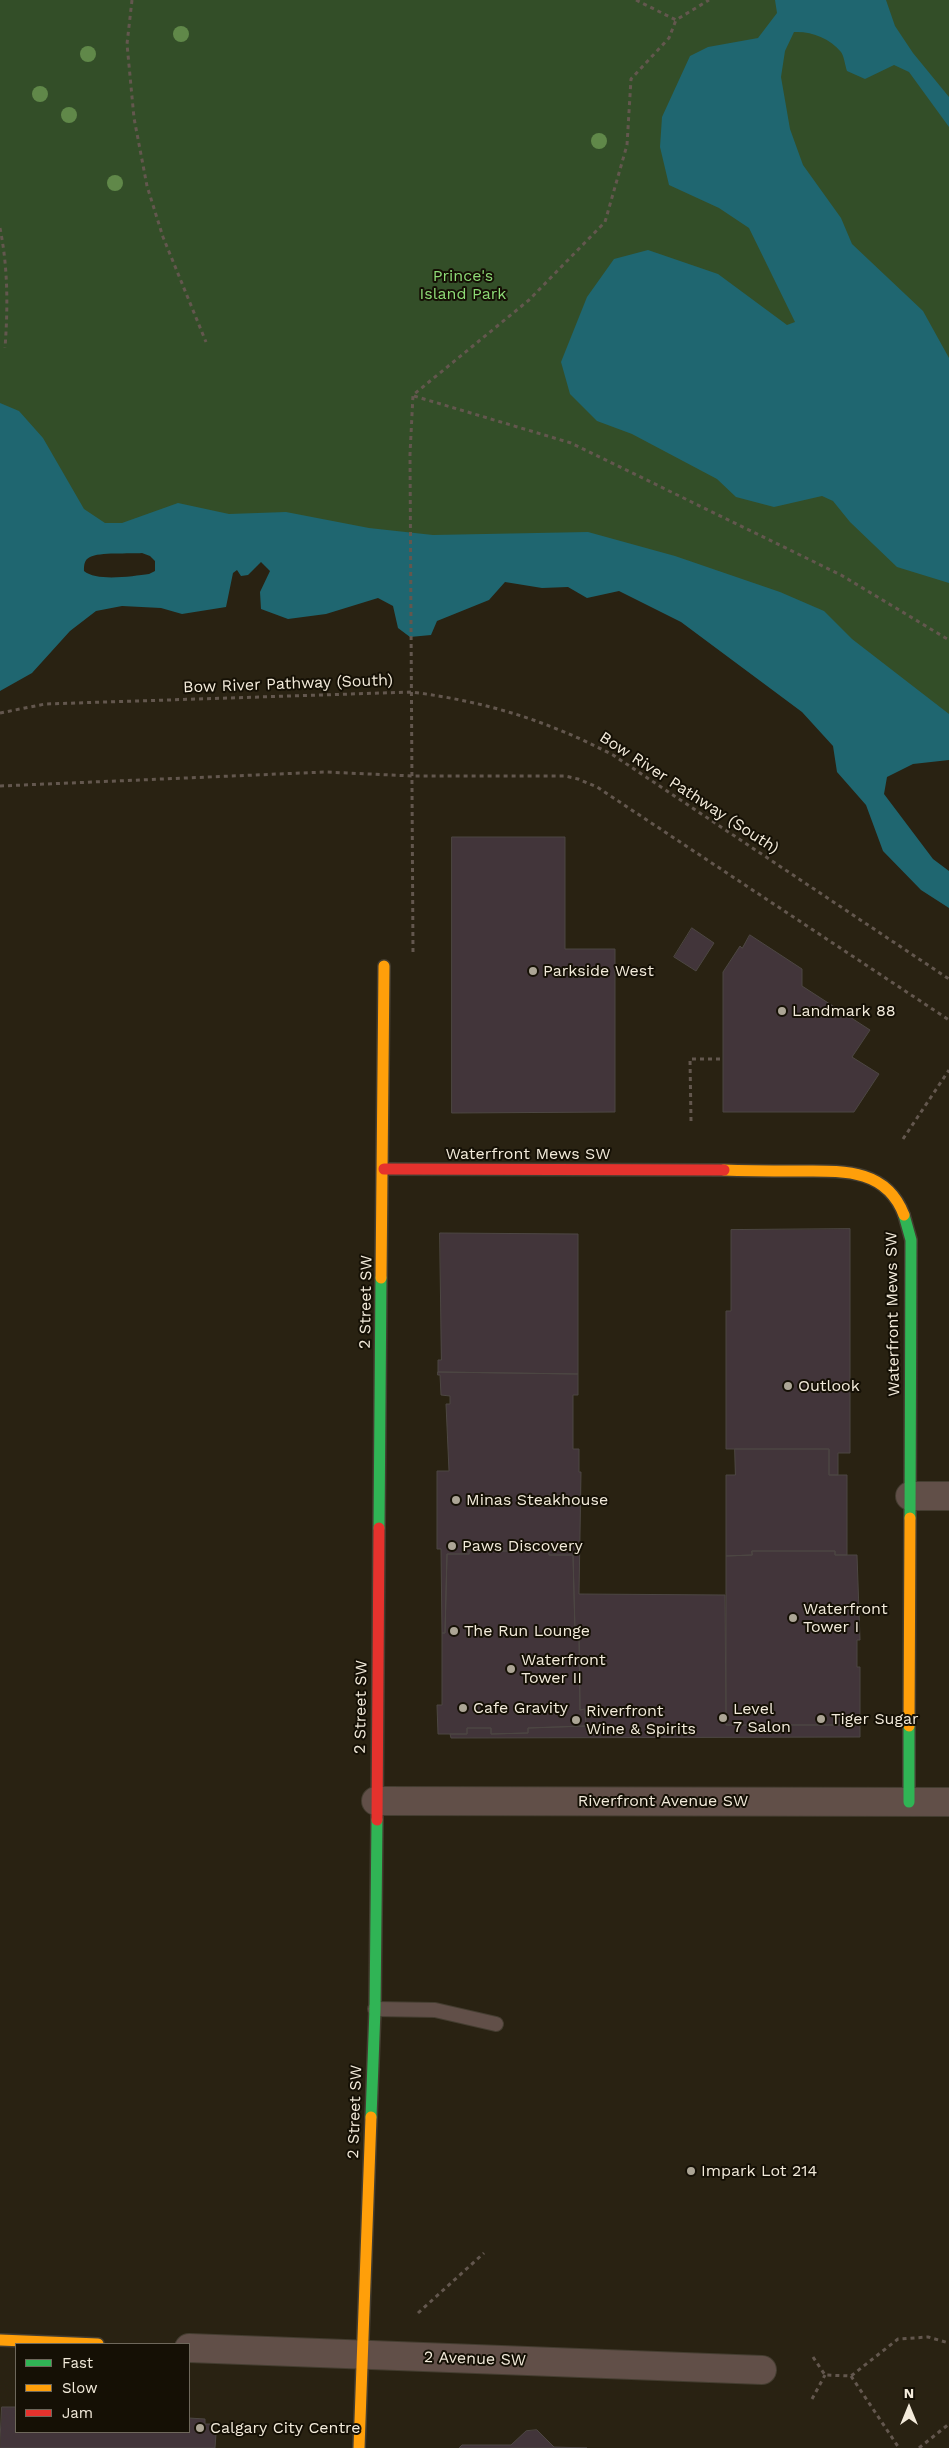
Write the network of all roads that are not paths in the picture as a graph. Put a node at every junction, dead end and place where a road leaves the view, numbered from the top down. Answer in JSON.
{"nodes":[{"id":1,"x":384,"y":966,"type":"dead end"},
{"id":2,"x":384,"y":1169,"type":"junction"},
{"id":3,"x":910,"y":1496,"type":"junction"},
{"id":4,"x":949,"y":1496,"type":"edge"},
{"id":5,"x":376,"y":1801,"type":"junction"},
{"id":6,"x":909,"y":1802,"type":"junction"},
{"id":7,"x":949,"y":1802,"type":"edge"},
{"id":8,"x":375,"y":2009,"type":"junction"},
{"id":9,"x":496,"y":2024,"type":"dead end"},
{"id":10,"x":0,"y":2340,"type":"edge"},
{"id":11,"x":74,"y":2343,"type":"edge"},
{"id":12,"x":190,"y":2348,"type":"edge"},
{"id":13,"x":362,"y":2354,"type":"junction"},
{"id":14,"x":762,"y":2370,"type":"dead end"},
{"id":15,"x":359,"y":2448,"type":"edge"}],
"edges":[{"from":1,"to":2,"type":"street","name":"2 Street SW"},
{"from":2,"to":3,"type":"street","name":"Waterfront Mews SW"},
{"from":2,"to":5,"type":"street","name":"2 Street SW"},
{"from":3,"to":4,"type":"street"},
{"from":3,"to":6,"type":"street","name":"Waterfront Mews SW"},
{"from":5,"to":6,"type":"street","name":"Riverfront Avenue SW"},
{"from":5,"to":8,"type":"street","name":"2 Street SW"},
{"from":6,"to":7,"type":"street","name":"Riverfront Avenue SW"},
{"from":8,"to":9,"type":"lane"},
{"from":8,"to":13,"type":"street","name":"2 Street SW"},
{"from":10,"to":11,"type":"street"},
{"from":12,"to":13,"type":"street","name":"2 Avenue SW"},
{"from":13,"to":14,"type":"street","name":"2 Avenue SW"},
{"from":13,"to":15,"type":"street","name":"2 Street SW"}]}
